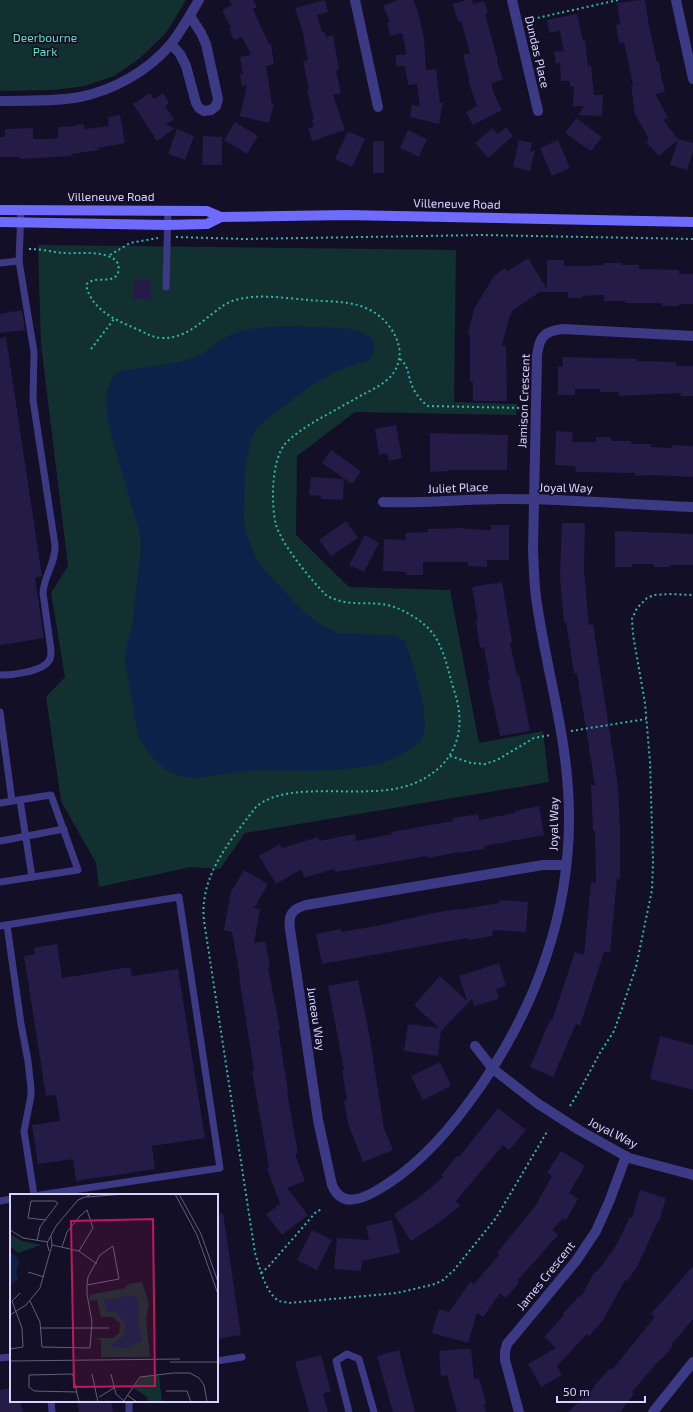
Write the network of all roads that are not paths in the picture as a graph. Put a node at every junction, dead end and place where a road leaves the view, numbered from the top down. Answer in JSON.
{"nodes":[{"id":1,"x":199,"y":0,"type":"edge"},
{"id":2,"x":355,"y":0,"type":"edge"},
{"id":3,"x":512,"y":0,"type":"edge"},
{"id":4,"x":676,"y":0,"type":"edge"},
{"id":5,"x":190,"y":16,"type":"junction"},
{"id":6,"x":171,"y":44,"type":"junction"},
{"id":7,"x":693,"y":79,"type":"edge"},
{"id":8,"x":0,"y":101,"type":"edge"},
{"id":9,"x":378,"y":107,"type":"dead end"},
{"id":10,"x":538,"y":111,"type":"dead end"},
{"id":11,"x":0,"y":210,"type":"edge"},
{"id":12,"x":21,"y":210,"type":"junction"},
{"id":13,"x":168,"y":210,"type":"junction"},
{"id":14,"x":221,"y":218,"type":"junction"},
{"id":15,"x":0,"y":222,"type":"edge"},
{"id":16,"x":20,"y":222,"type":"junction"},
{"id":17,"x":693,"y":222,"type":"edge"},
{"id":18,"x":167,"y":225,"type":"junction"},
{"id":19,"x":19,"y":261,"type":"junction"},
{"id":20,"x":0,"y":263,"type":"edge"},
{"id":21,"x":166,"y":287,"type":"dead end"},
{"id":22,"x":693,"y":336,"type":"edge"},
{"id":23,"x":534,"y":499,"type":"junction"},
{"id":24,"x":383,"y":502,"type":"dead end"},
{"id":25,"x":693,"y":507,"type":"edge"},
{"id":26,"x":0,"y":675,"type":"edge"},
{"id":27,"x":0,"y":712,"type":"edge"},
{"id":28,"x":16,"y":800,"type":"junction"},
{"id":29,"x":0,"y":803,"type":"edge"},
{"id":30,"x":64,"y":829,"type":"junction"},
{"id":31,"x":26,"y":836,"type":"junction"},
{"id":32,"x":0,"y":840,"type":"edge"},
{"id":33,"x":566,"y":865,"type":"junction"},
{"id":34,"x":32,"y":877,"type":"junction"},
{"id":35,"x":0,"y":881,"type":"edge"},
{"id":36,"x":4,"y":925,"type":"edge"},
{"id":37,"x":475,"y":1046,"type":"dead end"},
{"id":38,"x":493,"y":1069,"type":"junction"},
{"id":39,"x":626,"y":1156,"type":"junction"},
{"id":40,"x":693,"y":1175,"type":"edge"},
{"id":41,"x":34,"y":1194,"type":"edge"},
{"id":42,"x":47,"y":1194,"type":"edge"},
{"id":43,"x":10,"y":1199,"type":"edge"},
{"id":44,"x":0,"y":1201,"type":"edge"},
{"id":45,"x":10,"y":1357,"type":"edge"},
{"id":46,"x":242,"y":1357,"type":"dead end"},
{"id":47,"x":0,"y":1358,"type":"edge"},
{"id":48,"x":218,"y":1361,"type":"edge"},
{"id":49,"x":693,"y":1362,"type":"edge"},
{"id":50,"x":50,"y":1402,"type":"edge"},
{"id":51,"x":129,"y":1402,"type":"edge"},
{"id":52,"x":52,"y":1412,"type":"edge"},
{"id":53,"x":128,"y":1412,"type":"edge"},
{"id":54,"x":349,"y":1412,"type":"edge"},
{"id":55,"x":374,"y":1412,"type":"edge"},
{"id":56,"x":519,"y":1412,"type":"edge"},
{"id":57,"x":653,"y":1412,"type":"edge"}],
"edges":[{"from":1,"to":5,"type":"street"},
{"from":2,"to":9,"type":"street"},
{"from":3,"to":10,"type":"street","name":"Dundas Place"},
{"from":4,"to":7,"type":"street"},
{"from":5,"to":6,"type":"street"},
{"from":5,"to":6,"type":"street"},
{"from":6,"to":8,"type":"street"},
{"from":11,"to":12,"type":"main road","name":"Villeneuve Road"},
{"from":12,"to":13,"type":"main road","name":"Villeneuve Road"},
{"from":12,"to":16,"type":"lane"},
{"from":13,"to":14,"type":"main road","name":"Villeneuve Road"},
{"from":13,"to":18,"type":"lane"},
{"from":14,"to":17,"type":"main road","name":"Villeneuve Road"},
{"from":14,"to":18,"type":"main road","name":"Villeneuve Road"},
{"from":15,"to":16,"type":"main road","name":"Villeneuve Road"},
{"from":16,"to":18,"type":"main road","name":"Villeneuve Road"},
{"from":16,"to":19,"type":"lane"},
{"from":18,"to":21,"type":"lane"},
{"from":19,"to":20,"type":"lane"},
{"from":19,"to":26,"type":"lane"},
{"from":22,"to":23,"type":"street","name":"Jamison Crescent"},
{"from":23,"to":24,"type":"street","name":"Juliet Place"},
{"from":23,"to":25,"type":"street","name":"Joyal Way"},
{"from":23,"to":33,"type":"street","name":"Joyal Way"},
{"from":27,"to":28,"type":"lane"},
{"from":28,"to":29,"type":"lane"},
{"from":28,"to":30,"type":"lane"},
{"from":28,"to":31,"type":"lane"},
{"from":30,"to":31,"type":"lane"},
{"from":30,"to":34,"type":"lane"},
{"from":31,"to":32,"type":"lane"},
{"from":31,"to":34,"type":"lane"},
{"from":33,"to":38,"type":"street","name":"Joyal Way"},
{"from":33,"to":38,"type":"street","name":"Juneau Way"},
{"from":34,"to":35,"type":"lane"},
{"from":36,"to":41,"type":"lane"},
{"from":36,"to":42,"type":"lane"},
{"from":37,"to":38,"type":"street"},
{"from":38,"to":39,"type":"street","name":"Joyal Way"},
{"from":39,"to":40,"type":"street","name":"Joyal Way"},
{"from":39,"to":56,"type":"street","name":"James Crescent"},
{"from":43,"to":44,"type":"lane"},
{"from":45,"to":47,"type":"lane"},
{"from":46,"to":48,"type":"lane"},
{"from":49,"to":57,"type":"street"},
{"from":50,"to":52,"type":"lane"},
{"from":51,"to":53,"type":"lane"},
{"from":54,"to":55,"type":"lane"}]}
